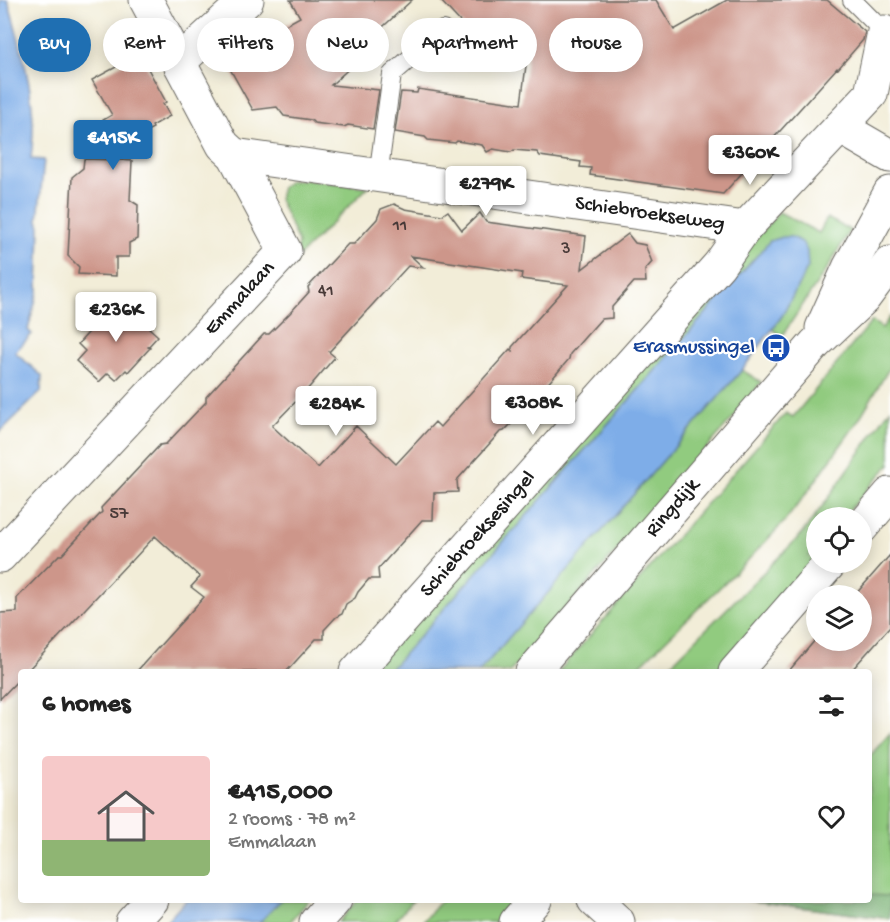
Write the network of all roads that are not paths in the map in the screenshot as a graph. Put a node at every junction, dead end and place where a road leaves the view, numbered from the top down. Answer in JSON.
{"nodes":[{"id":1,"x":146,"y":0,"type":"edge"},
{"id":2,"x":247,"y":0,"type":"edge"},
{"id":3,"x":852,"y":0,"type":"edge"},
{"id":4,"x":156,"y":18,"type":"edge"},
{"id":5,"x":884,"y":32,"type":"joint"},
{"id":6,"x":185,"y":57,"type":"edge"},
{"id":7,"x":401,"y":66,"type":"edge"},
{"id":8,"x":183,"y":72,"type":"edge"},
{"id":9,"x":840,"y":127,"type":"junction"},
{"id":10,"x":234,"y":155,"type":"junction"},
{"id":11,"x":890,"y":156,"type":"edge"},
{"id":12,"x":378,"y":176,"type":"junction"},
{"id":13,"x":890,"y":193,"type":"edge"},
{"id":14,"x":745,"y":228,"type":"junction"},
{"id":15,"x":890,"y":263,"type":"edge"},
{"id":16,"x":815,"y":344,"type":"junction"},
{"id":17,"x":0,"y":556,"type":"edge"},
{"id":18,"x":821,"y":573,"type":"edge"},
{"id":19,"x":359,"y":669,"type":"edge"},
{"id":20,"x":535,"y":669,"type":"edge"},
{"id":21,"x":738,"y":669,"type":"edge"},
{"id":22,"x":149,"y":903,"type":"edge"},
{"id":23,"x":332,"y":903,"type":"edge"},
{"id":24,"x":532,"y":903,"type":"edge"},
{"id":25,"x":597,"y":903,"type":"edge"},
{"id":26,"x":132,"y":922,"type":"edge"},
{"id":27,"x":316,"y":922,"type":"edge"},
{"id":28,"x":516,"y":922,"type":"edge"},
{"id":29,"x":618,"y":922,"type":"edge"}],
"edges":[{"from":1,"to":4,"type":"street","name":"Emmalaan"},
{"from":2,"to":6,"type":"street"},
{"from":3,"to":5,"type":"lane"},
{"from":5,"to":9,"type":"street","name":"Schiebroeksesingel"},
{"from":7,"to":12,"type":"lane"},
{"from":8,"to":10,"type":"street","name":"Emmalaan"},
{"from":9,"to":11,"type":"street"},
{"from":9,"to":14,"type":"street","name":"Schiebroeksesingel"},
{"from":10,"to":12,"type":"street","name":"Schiebroekseweg"},
{"from":10,"to":17,"type":"street","name":"Emmalaan"},
{"from":12,"to":14,"type":"street","name":"Schiebroekseweg"},
{"from":13,"to":16,"type":"street","name":"Ringdijk"},
{"from":14,"to":19,"type":"street","name":"Schiebroeksesingel"},
{"from":15,"to":16,"type":"street","name":"Ringdijk"},
{"from":16,"to":20,"type":"street","name":"Ringdijk"},
{"from":18,"to":21,"type":"street"},
{"from":22,"to":26,"type":"street"},
{"from":23,"to":27,"type":"street"},
{"from":24,"to":28,"type":"street"},
{"from":25,"to":29,"type":"street"}]}
